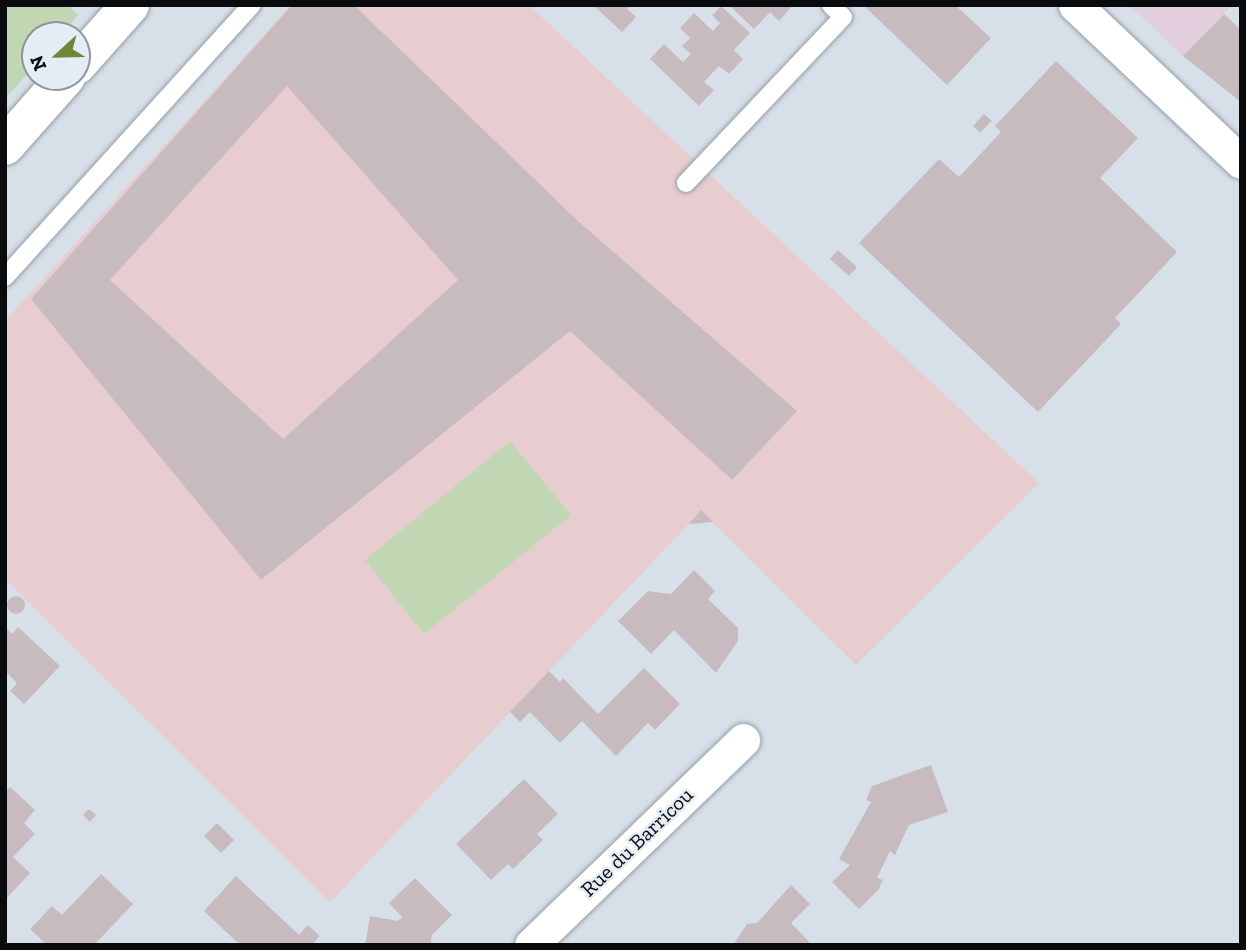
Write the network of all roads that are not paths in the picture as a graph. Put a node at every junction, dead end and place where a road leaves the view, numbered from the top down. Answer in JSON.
{"nodes":[{"id":1,"x":130,"y":5,"type":"edge"},
{"id":2,"x":252,"y":5,"type":"edge"},
{"id":3,"x":831,"y":5,"type":"edge"},
{"id":4,"x":1075,"y":5,"type":"edge"},
{"id":5,"x":91,"y":49,"type":"edge"},
{"id":6,"x":54,"y":91,"type":"edge"},
{"id":7,"x":5,"y":146,"type":"edge"},
{"id":8,"x":1241,"y":162,"type":"edge"},
{"id":9,"x":686,"y":183,"type":"dead end"},
{"id":10,"x":5,"y":277,"type":"edge"},
{"id":11,"x":743,"y":740,"type":"dead end"},
{"id":12,"x":531,"y":945,"type":"edge"}],
"edges":[{"from":1,"to":5,"type":"main road"},
{"from":2,"to":10,"type":"lane"},
{"from":3,"to":9,"type":"lane"},
{"from":4,"to":8,"type":"street"},
{"from":6,"to":7,"type":"main road"},
{"from":11,"to":12,"type":"street","name":"Rue du Barricou"}]}
